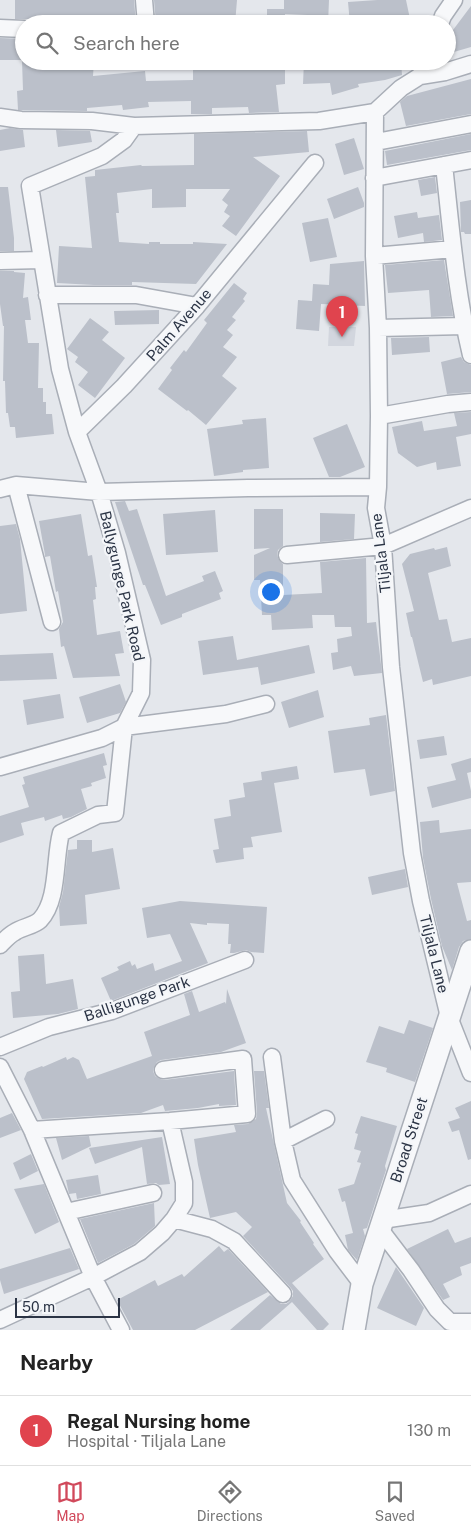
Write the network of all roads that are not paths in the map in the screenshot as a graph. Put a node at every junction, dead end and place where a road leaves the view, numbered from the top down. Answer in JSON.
{"nodes":[{"id":1,"x":144,"y":0,"type":"edge"},
{"id":2,"x":454,"y":0,"type":"edge"},
{"id":3,"x":145,"y":15,"type":"edge"},
{"id":4,"x":444,"y":15,"type":"edge"},
{"id":5,"x":0,"y":28,"type":"edge"},
{"id":6,"x":15,"y":28,"type":"edge"},
{"id":7,"x":471,"y":64,"type":"edge"},
{"id":8,"x":456,"y":69,"type":"edge"},
{"id":9,"x":422,"y":70,"type":"edge"},
{"id":10,"x":430,"y":70,"type":"edge"},
{"id":11,"x":452,"y":70,"type":"edge"},
{"id":12,"x":375,"y":112,"type":"junction"},
{"id":13,"x":0,"y":117,"type":"edge"},
{"id":14,"x":471,"y":124,"type":"edge"},
{"id":15,"x":134,"y":126,"type":"junction"},
{"id":16,"x":376,"y":142,"type":"junction"},
{"id":17,"x":471,"y":160,"type":"edge"},
{"id":18,"x":315,"y":163,"type":"dead end"},
{"id":19,"x":444,"y":165,"type":"junction"},
{"id":20,"x":374,"y":178,"type":"junction"},
{"id":21,"x":453,"y":249,"type":"junction"},
{"id":22,"x":374,"y":256,"type":"junction"},
{"id":23,"x":40,"y":260,"type":"junction"},
{"id":24,"x":0,"y":261,"type":"edge"},
{"id":25,"x":47,"y":295,"type":"junction"},
{"id":26,"x":197,"y":306,"type":"junction"},
{"id":27,"x":464,"y":326,"type":"junction"},
{"id":28,"x":378,"y":328,"type":"junction"},
{"id":29,"x":471,"y":355,"type":"edge"},
{"id":30,"x":471,"y":402,"type":"edge"},
{"id":31,"x":379,"y":416,"type":"junction"},
{"id":32,"x":77,"y":432,"type":"junction"},
{"id":33,"x":8,"y":487,"type":"edge"},
{"id":34,"x":378,"y":487,"type":"junction"},
{"id":35,"x":99,"y":492,"type":"junction"},
{"id":36,"x":471,"y":508,"type":"edge"},
{"id":37,"x":383,"y":546,"type":"junction"},
{"id":38,"x":287,"y":555,"type":"dead end"},
{"id":39,"x":52,"y":622,"type":"dead end"},
{"id":40,"x":266,"y":704,"type":"dead end"},
{"id":41,"x":124,"y":726,"type":"junction"},
{"id":42,"x":0,"y":767,"type":"edge"},
{"id":43,"x":0,"y":945,"type":"edge"},
{"id":44,"x":245,"y":960,"type":"dead end"},
{"id":45,"x":469,"y":960,"type":"edge"},
{"id":46,"x":449,"y":1017,"type":"junction"},
{"id":47,"x":0,"y":1047,"type":"edge"},
{"id":48,"x":272,"y":1057,"type":"dead end"},
{"id":49,"x":0,"y":1067,"type":"edge"},
{"id":50,"x":163,"y":1070,"type":"dead end"},
{"id":51,"x":471,"y":1073,"type":"edge"},
{"id":52,"x":326,"y":1119,"type":"dead end"},
{"id":53,"x":170,"y":1122,"type":"junction"},
{"id":54,"x":32,"y":1130,"type":"junction"},
{"id":55,"x":283,"y":1141,"type":"junction"},
{"id":56,"x":154,"y":1193,"type":"dead end"},
{"id":57,"x":471,"y":1194,"type":"edge"},
{"id":58,"x":66,"y":1212,"type":"junction"},
{"id":59,"x":174,"y":1219,"type":"junction"},
{"id":60,"x":380,"y":1224,"type":"junction"},
{"id":61,"x":92,"y":1277,"type":"junction"},
{"id":62,"x":362,"y":1284,"type":"junction"},
{"id":63,"x":283,"y":1294,"type":"dead end"},
{"id":64,"x":0,"y":1320,"type":"edge"},
{"id":65,"x":471,"y":1322,"type":"edge"},
{"id":66,"x":120,"y":1330,"type":"edge"},
{"id":67,"x":354,"y":1330,"type":"edge"}],
"edges":[{"from":1,"to":3,"type":"street"},
{"from":2,"to":4,"type":"street"},
{"from":5,"to":6,"type":"street"},
{"from":7,"to":8,"type":"street"},
{"from":9,"to":12,"type":"street"},
{"from":10,"to":11,"type":"street"},
{"from":12,"to":15,"type":"street"},
{"from":12,"to":16,"type":"street","name":"Tiljala Lane"},
{"from":13,"to":15,"type":"street"},
{"from":14,"to":16,"type":"street"},
{"from":15,"to":23,"type":"street"},
{"from":16,"to":20,"type":"street","name":"Tiljala Lane"},
{"from":17,"to":19,"type":"street"},
{"from":18,"to":26,"type":"street","name":"Palm Avenue"},
{"from":19,"to":20,"type":"street"},
{"from":19,"to":21,"type":"street"},
{"from":20,"to":22,"type":"street","name":"Tiljala Lane"},
{"from":21,"to":22,"type":"street"},
{"from":21,"to":27,"type":"street"},
{"from":22,"to":28,"type":"street","name":"Tiljala Lane"},
{"from":23,"to":24,"type":"street"},
{"from":23,"to":25,"type":"street"},
{"from":25,"to":26,"type":"street"},
{"from":25,"to":32,"type":"street"},
{"from":26,"to":32,"type":"street","name":"Palm Avenue"},
{"from":27,"to":28,"type":"street"},
{"from":27,"to":29,"type":"street"},
{"from":28,"to":31,"type":"street","name":"Tiljala Lane"},
{"from":30,"to":31,"type":"street"},
{"from":31,"to":34,"type":"street","name":"Tiljala Lane"},
{"from":32,"to":35,"type":"street"},
{"from":33,"to":35,"type":"street"},
{"from":33,"to":39,"type":"street"},
{"from":34,"to":35,"type":"street"},
{"from":34,"to":37,"type":"street","name":"Tiljala Lane"},
{"from":35,"to":41,"type":"street","name":"Ballygunge Park Road"},
{"from":36,"to":37,"type":"street"},
{"from":37,"to":38,"type":"street"},
{"from":37,"to":46,"type":"street","name":"Tiljala Lane"},
{"from":40,"to":41,"type":"street"},
{"from":41,"to":42,"type":"street"},
{"from":41,"to":43,"type":"street"},
{"from":44,"to":47,"type":"street","name":"Balligunge Park"},
{"from":45,"to":46,"type":"street","name":"Broad Street"},
{"from":46,"to":51,"type":"street","name":"Tiljala Lane"},
{"from":46,"to":60,"type":"street","name":"Broad Street"},
{"from":48,"to":55,"type":"street"},
{"from":49,"to":54,"type":"street"},
{"from":50,"to":53,"type":"street"},
{"from":52,"to":55,"type":"street"},
{"from":53,"to":54,"type":"street"},
{"from":53,"to":59,"type":"street"},
{"from":54,"to":58,"type":"street"},
{"from":55,"to":62,"type":"street"},
{"from":56,"to":58,"type":"street"},
{"from":57,"to":60,"type":"street"},
{"from":58,"to":61,"type":"street"},
{"from":59,"to":61,"type":"street"},
{"from":59,"to":63,"type":"street"},
{"from":60,"to":62,"type":"street","name":"Broad Street"},
{"from":60,"to":65,"type":"street"},
{"from":61,"to":64,"type":"street"},
{"from":61,"to":66,"type":"street"},
{"from":62,"to":67,"type":"street","name":"Broad Street"}]}
